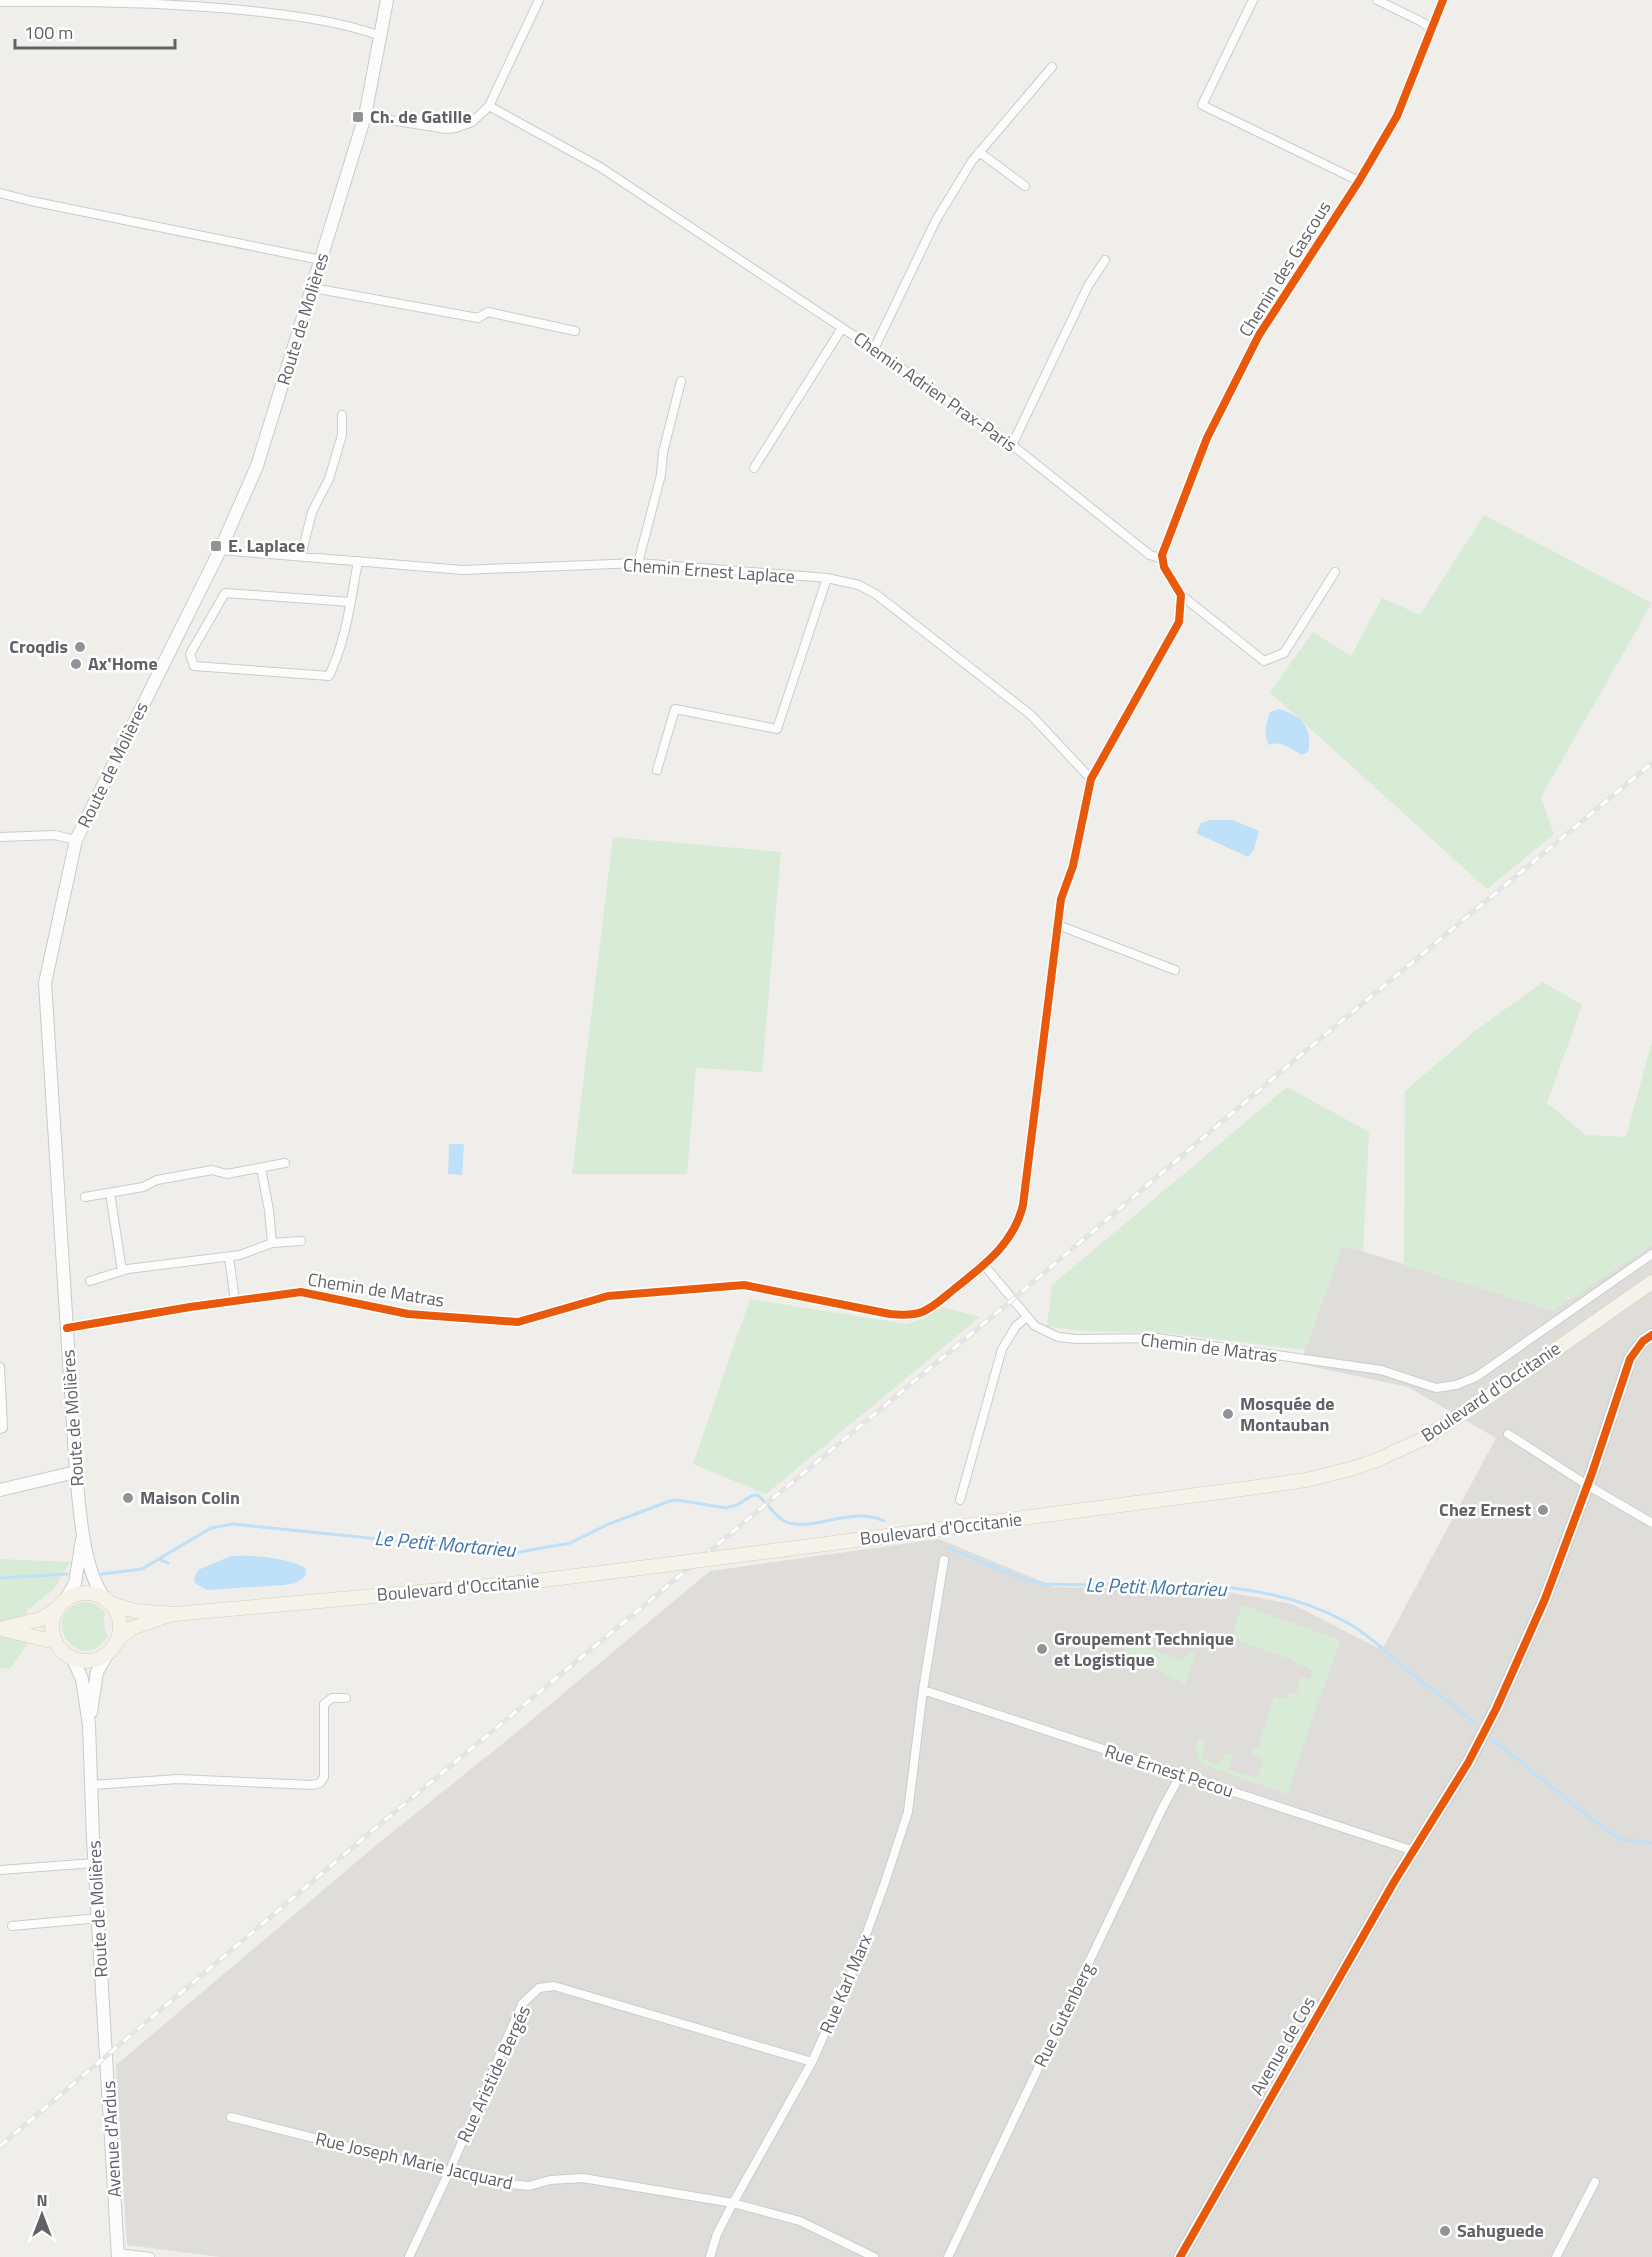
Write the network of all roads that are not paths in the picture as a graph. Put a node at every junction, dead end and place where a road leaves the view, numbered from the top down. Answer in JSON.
{"nodes":[{"id":1,"x":387,"y":0,"type":"edge"},
{"id":2,"x":539,"y":0,"type":"edge"},
{"id":3,"x":1252,"y":0,"type":"edge"},
{"id":4,"x":1377,"y":0,"type":"edge"},
{"id":5,"x":1443,"y":0,"type":"edge"},
{"id":6,"x":0,"y":2,"type":"edge"},
{"id":7,"x":1432,"y":29,"type":"junction"},
{"id":8,"x":381,"y":36,"type":"junction"},
{"id":9,"x":1052,"y":67,"type":"dead end"},
{"id":10,"x":489,"y":106,"type":"junction"},
{"id":11,"x":365,"y":116,"type":"junction"},
{"id":12,"x":980,"y":152,"type":"junction"},
{"id":13,"x":1359,"y":181,"type":"junction"},
{"id":14,"x":1025,"y":186,"type":"dead end"},
{"id":15,"x":0,"y":193,"type":"edge"},
{"id":16,"x":321,"y":260,"type":"junction"},
{"id":17,"x":1105,"y":260,"type":"dead end"},
{"id":18,"x":313,"y":288,"type":"junction"},
{"id":19,"x":842,"y":328,"type":"junction"},
{"id":20,"x":575,"y":331,"type":"dead end"},
{"id":21,"x":874,"y":349,"type":"junction"},
{"id":22,"x":681,"y":381,"type":"dead end"},
{"id":23,"x":342,"y":415,"type":"dead end"},
{"id":24,"x":1012,"y":445,"type":"junction"},
{"id":25,"x":754,"y":468,"type":"dead end"},
{"id":26,"x":220,"y":550,"type":"junction"},
{"id":27,"x":301,"y":556,"type":"junction"},
{"id":28,"x":1163,"y":559,"type":"junction"},
{"id":29,"x":358,"y":561,"type":"junction"},
{"id":30,"x":638,"y":563,"type":"junction"},
{"id":31,"x":1335,"y":572,"type":"dead end"},
{"id":32,"x":827,"y":578,"type":"junction"},
{"id":33,"x":1181,"y":595,"type":"junction"},
{"id":34,"x":350,"y":602,"type":"junction"},
{"id":35,"x":657,"y":770,"type":"dead end"},
{"id":36,"x":1091,"y":779,"type":"junction"},
{"id":37,"x":0,"y":837,"type":"edge"},
{"id":38,"x":76,"y":840,"type":"junction"},
{"id":39,"x":1058,"y":925,"type":"junction"},
{"id":40,"x":1175,"y":970,"type":"dead end"},
{"id":41,"x":285,"y":1163,"type":"dead end"},
{"id":42,"x":261,"y":1168,"type":"junction"},
{"id":43,"x":110,"y":1193,"type":"junction"},
{"id":44,"x":85,"y":1197,"type":"dead end"},
{"id":45,"x":301,"y":1241,"type":"dead end"},
{"id":46,"x":272,"y":1244,"type":"junction"},
{"id":47,"x":1652,"y":1254,"type":"edge"},
{"id":48,"x":229,"y":1257,"type":"junction"},
{"id":49,"x":984,"y":1265,"type":"junction"},
{"id":50,"x":122,"y":1271,"type":"junction"},
{"id":51,"x":90,"y":1281,"type":"dead end"},
{"id":52,"x":1652,"y":1282,"type":"edge"},
{"id":53,"x":235,"y":1301,"type":"junction"},
{"id":54,"x":1026,"y":1318,"type":"junction"},
{"id":55,"x":67,"y":1328,"type":"junction"},
{"id":56,"x":1652,"y":1335,"type":"edge"},
{"id":57,"x":0,"y":1367,"type":"edge"},
{"id":58,"x":0,"y":1429,"type":"edge"},
{"id":59,"x":1508,"y":1434,"type":"dead end"},
{"id":60,"x":76,"y":1472,"type":"junction"},
{"id":61,"x":1587,"y":1485,"type":"junction"},
{"id":62,"x":0,"y":1491,"type":"edge"},
{"id":63,"x":960,"y":1500,"type":"dead end"},
{"id":64,"x":1652,"y":1523,"type":"edge"},
{"id":65,"x":82,"y":1533,"type":"junction"},
{"id":66,"x":944,"y":1560,"type":"dead end"},
{"id":67,"x":108,"y":1601,"type":"junction"},
{"id":68,"x":61,"y":1605,"type":"junction"},
{"id":69,"x":175,"y":1614,"type":"junction"},
{"id":70,"x":0,"y":1629,"type":"edge"},
{"id":71,"x":117,"y":1640,"type":"junction"},
{"id":72,"x":56,"y":1642,"type":"junction"},
{"id":73,"x":108,"y":1653,"type":"junction"},
{"id":74,"x":72,"y":1657,"type":"junction"},
{"id":75,"x":923,"y":1690,"type":"junction"},
{"id":76,"x":346,"y":1698,"type":"dead end"},
{"id":77,"x":89,"y":1725,"type":"junction"},
{"id":78,"x":1181,"y":1774,"type":"junction"},
{"id":79,"x":92,"y":1785,"type":"junction"},
{"id":80,"x":1414,"y":1851,"type":"junction"},
{"id":81,"x":95,"y":1863,"type":"junction"},
{"id":82,"x":0,"y":1870,"type":"edge"},
{"id":83,"x":99,"y":1918,"type":"junction"},
{"id":84,"x":12,"y":1926,"type":"dead end"},
{"id":85,"x":104,"y":2021,"type":"joint"},
{"id":86,"x":812,"y":2062,"type":"junction"},
{"id":87,"x":231,"y":2117,"type":"dead end"},
{"id":88,"x":449,"y":2172,"type":"junction"},
{"id":89,"x":1595,"y":2182,"type":"dead end"},
{"id":90,"x":733,"y":2203,"type":"junction"},
{"id":91,"x":118,"y":2255,"type":"edge"},
{"id":92,"x":150,"y":2257,"type":"edge"},
{"id":93,"x":409,"y":2257,"type":"edge"},
{"id":94,"x":710,"y":2257,"type":"edge"},
{"id":95,"x":874,"y":2257,"type":"edge"},
{"id":96,"x":948,"y":2257,"type":"edge"},
{"id":97,"x":1180,"y":2257,"type":"edge"},
{"id":98,"x":1556,"y":2257,"type":"edge"}],
"edges":[{"from":1,"to":8,"type":"main road","name":"Route de Molières"},
{"from":2,"to":10,"type":"street"},
{"from":3,"to":13,"type":"street"},
{"from":4,"to":7,"type":"street"},
{"from":5,"to":7,"type":"street","name":"Chemin des Gascous"},
{"from":6,"to":8,"type":"street"},
{"from":7,"to":13,"type":"street","name":"Chemin des Gascous"},
{"from":8,"to":11,"type":"main road","name":"Route de Molières"},
{"from":9,"to":12,"type":"street"},
{"from":10,"to":11,"type":"street"},
{"from":10,"to":19,"type":"street","name":"Chemin Adrien Prax-Paris"},
{"from":11,"to":16,"type":"main road","name":"Route de Molières"},
{"from":12,"to":14,"type":"street"},
{"from":12,"to":21,"type":"street"},
{"from":13,"to":28,"type":"street","name":"Chemin des Gascous"},
{"from":15,"to":16,"type":"street"},
{"from":16,"to":18,"type":"main road","name":"Route de Molières"},
{"from":17,"to":24,"type":"street"},
{"from":18,"to":20,"type":"street"},
{"from":18,"to":26,"type":"main road","name":"Route de Molières"},
{"from":19,"to":21,"type":"street","name":"Chemin Adrien Prax-Paris"},
{"from":19,"to":25,"type":"street"},
{"from":21,"to":24,"type":"street","name":"Chemin Adrien Prax-Paris"},
{"from":22,"to":30,"type":"street"},
{"from":23,"to":27,"type":"street"},
{"from":24,"to":28,"type":"street","name":"Chemin Adrien Prax-Paris"},
{"from":26,"to":27,"type":"street","name":"Chemin Ernest Laplace"},
{"from":26,"to":38,"type":"main road","name":"Route de Molières"},
{"from":27,"to":29,"type":"street","name":"Chemin Ernest Laplace"},
{"from":28,"to":33,"type":"street"},
{"from":29,"to":30,"type":"street","name":"Chemin Ernest Laplace"},
{"from":29,"to":34,"type":"street"},
{"from":30,"to":32,"type":"street","name":"Chemin Ernest Laplace"},
{"from":31,"to":33,"type":"street"},
{"from":32,"to":35,"type":"street"},
{"from":32,"to":36,"type":"street","name":"Chemin Ernest Laplace"},
{"from":33,"to":36,"type":"street"},
{"from":34,"to":34,"type":"street"},
{"from":36,"to":39,"type":"street"},
{"from":37,"to":38,"type":"street"},
{"from":38,"to":55,"type":"main road","name":"Route de Molières"},
{"from":39,"to":40,"type":"street"},
{"from":39,"to":49,"type":"street"},
{"from":41,"to":42,"type":"street"},
{"from":42,"to":43,"type":"street"},
{"from":42,"to":46,"type":"street"},
{"from":43,"to":44,"type":"street"},
{"from":43,"to":50,"type":"street"},
{"from":45,"to":46,"type":"street"},
{"from":46,"to":48,"type":"street"},
{"from":47,"to":54,"type":"street","name":"Chemin de Matras"},
{"from":48,"to":50,"type":"street"},
{"from":48,"to":53,"type":"street"},
{"from":49,"to":53,"type":"street","name":"Chemin de Matras"},
{"from":49,"to":54,"type":"street","name":"Chemin de Matras"},
{"from":50,"to":51,"type":"street"},
{"from":52,"to":69,"type":"main road","name":"Boulevard d'Occitanie","bridge":true},
{"from":53,"to":55,"type":"street","name":"Chemin de Matras"},
{"from":54,"to":63,"type":"street"},
{"from":55,"to":60,"type":"main road","name":"Route de Molières"},
{"from":56,"to":61,"type":"main road","name":"Avenue de Cos"},
{"from":57,"to":58,"type":"street"},
{"from":59,"to":61,"type":"street"},
{"from":60,"to":62,"type":"main road"},
{"from":60,"to":65,"type":"main road","name":"Route de Molières"},
{"from":61,"to":64,"type":"street"},
{"from":61,"to":80,"type":"main road","name":"Avenue de Cos"},
{"from":65,"to":67,"type":"main road","name":"Route de Molières"},
{"from":65,"to":68,"type":"main road","name":"Route de Molières"},
{"from":66,"to":75,"type":"street","name":"Rue Karl Marx"},
{"from":67,"to":68,"type":"main road"},
{"from":67,"to":69,"type":"main road","name":"Boulevard d'Occitanie"},
{"from":67,"to":71,"type":"main road"},
{"from":68,"to":70,"type":"main road"},
{"from":68,"to":72,"type":"main road"},
{"from":69,"to":71,"type":"main road","name":"Boulevard d'Occitanie"},
{"from":70,"to":72,"type":"main road"},
{"from":71,"to":73,"type":"main road"},
{"from":72,"to":74,"type":"main road"},
{"from":73,"to":74,"type":"main road"},
{"from":73,"to":77,"type":"main road","name":"Route de Molières"},
{"from":74,"to":77,"type":"main road","name":"Route de Molières"},
{"from":75,"to":78,"type":"street","name":"Rue Ernest Pecou"},
{"from":75,"to":86,"type":"street","name":"Rue Karl Marx"},
{"from":76,"to":79,"type":"street"},
{"from":77,"to":79,"type":"main road","name":"Route de Molières"},
{"from":78,"to":80,"type":"street","name":"Rue Ernest Pecou"},
{"from":78,"to":96,"type":"street","name":"Rue Gutenberg"},
{"from":79,"to":81,"type":"main road","name":"Route de Molières"},
{"from":80,"to":97,"type":"main road","name":"Avenue de Cos"},
{"from":81,"to":82,"type":"street"},
{"from":81,"to":83,"type":"main road","name":"Route de Molières"},
{"from":83,"to":84,"type":"street"},
{"from":83,"to":85,"type":"main road","name":"Route de Molières"},
{"from":85,"to":91,"type":"main road","name":"Avenue d'Ardus"},
{"from":86,"to":88,"type":"street","name":"Rue Aristide Bergés"},
{"from":86,"to":90,"type":"street","name":"Rue Karl Marx"},
{"from":87,"to":88,"type":"street","name":"Rue Joseph Marie Jacquard"},
{"from":88,"to":90,"type":"street","name":"Rue Joseph Marie Jacquard"},
{"from":88,"to":93,"type":"street","name":"Rue Aristide Bergés"},
{"from":89,"to":98,"type":"street"},
{"from":90,"to":94,"type":"street","name":"Rue Karl Marx"},
{"from":90,"to":95,"type":"street","name":"Rue Joseph Marie Jacquard"},
{"from":91,"to":92,"type":"street"}]}
